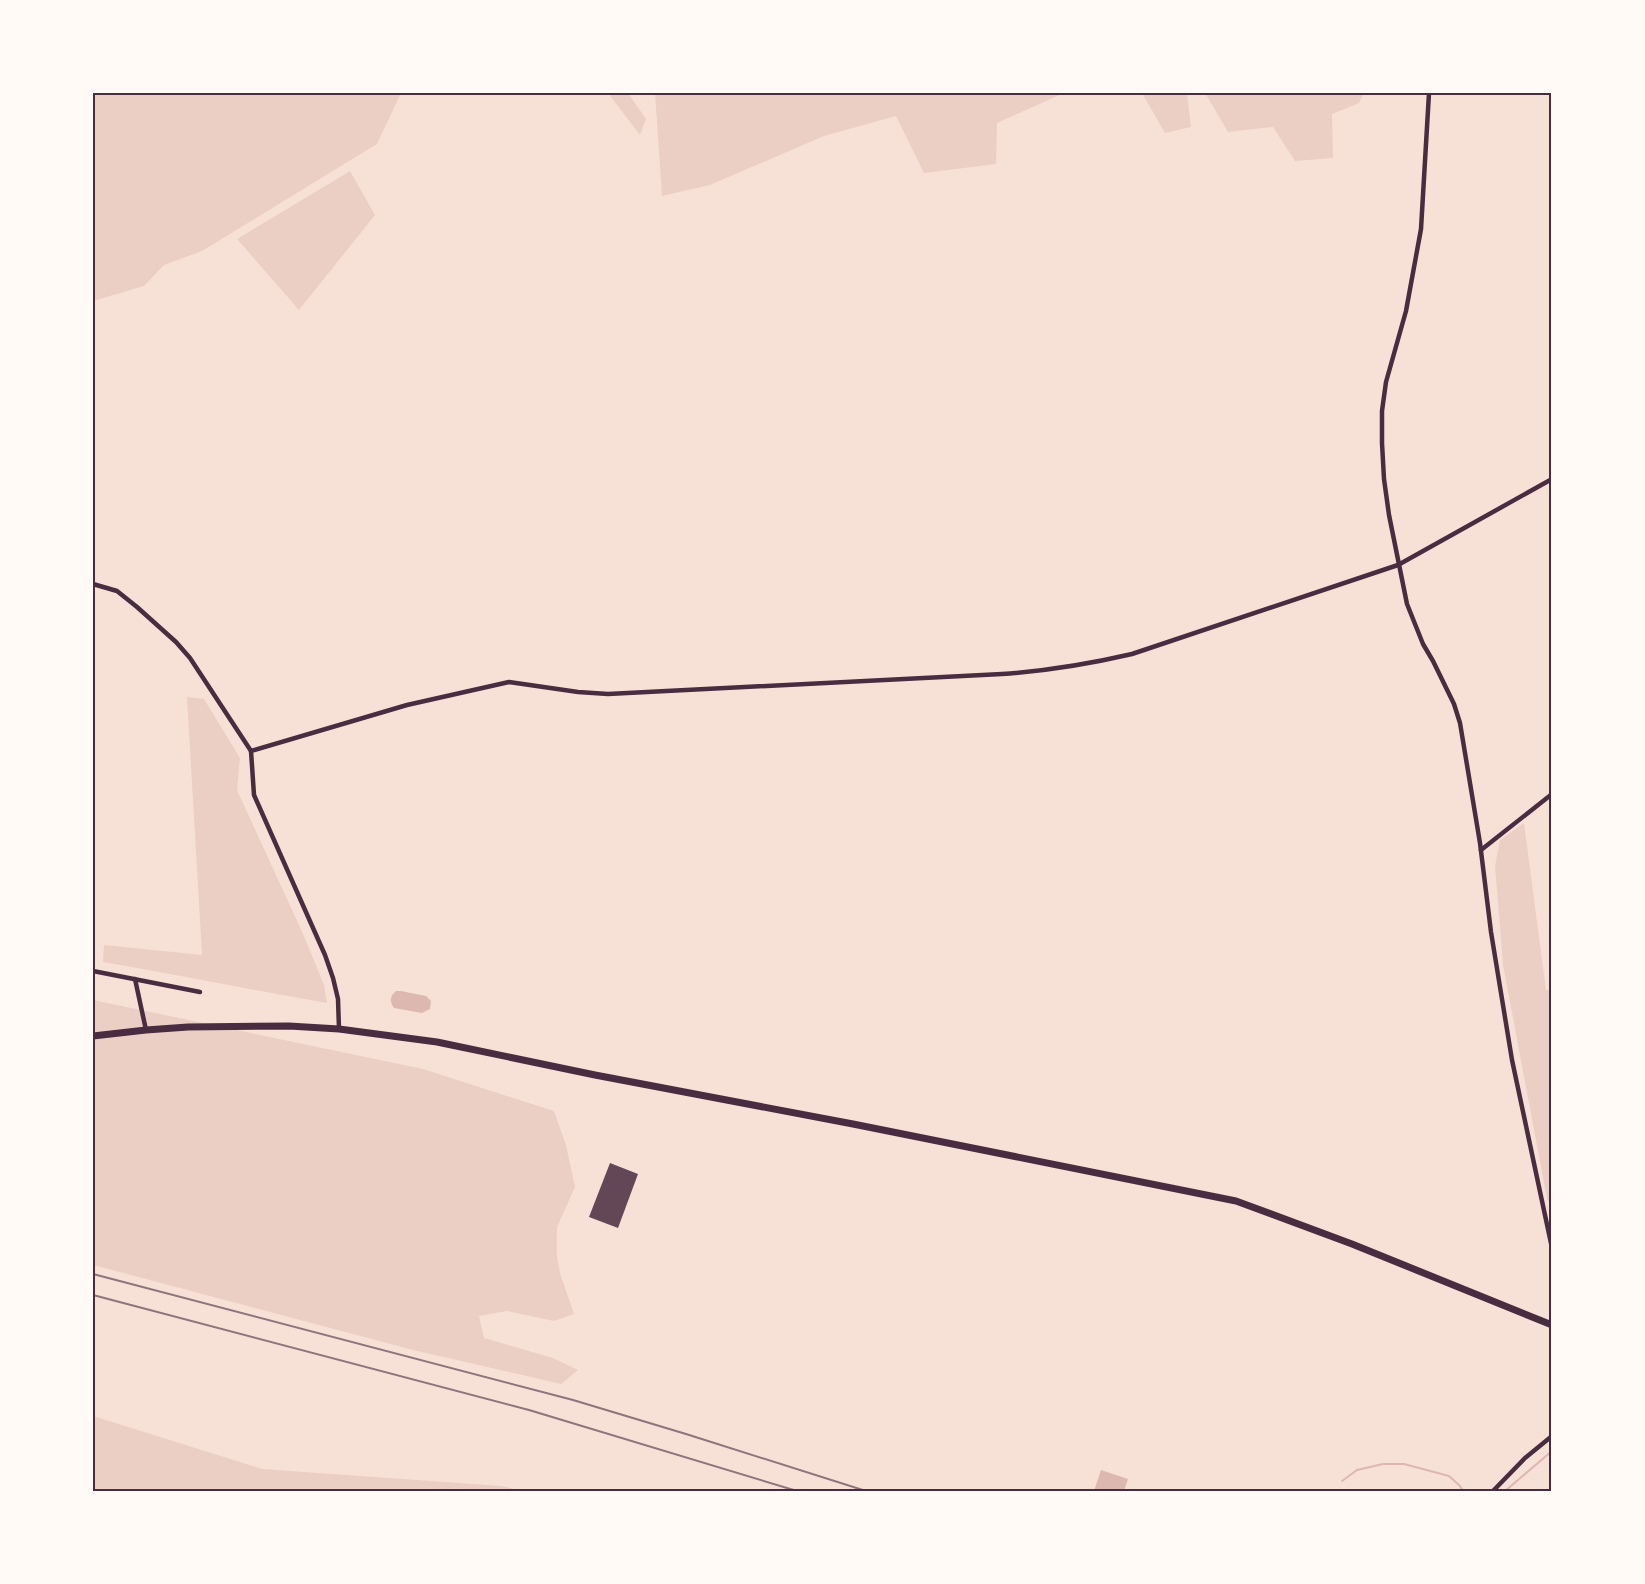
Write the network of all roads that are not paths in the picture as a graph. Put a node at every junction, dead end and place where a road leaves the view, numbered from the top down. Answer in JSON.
{"nodes":[{"id":1,"x":1429,"y":93,"type":"edge"},
{"id":2,"x":1552,"y":479,"type":"edge"},
{"id":3,"x":1398,"y":565,"type":"junction"},
{"id":4,"x":93,"y":584,"type":"edge"},
{"id":5,"x":251,"y":752,"type":"junction"},
{"id":6,"x":1552,"y":794,"type":"edge"},
{"id":7,"x":1481,"y":850,"type":"junction"},
{"id":8,"x":93,"y":971,"type":"edge"},
{"id":9,"x":135,"y":979,"type":"junction"},
{"id":10,"x":200,"y":992,"type":"dead end"},
{"id":11,"x":339,"y":1029,"type":"junction"},
{"id":12,"x":146,"y":1030,"type":"junction"},
{"id":13,"x":93,"y":1036,"type":"edge"},
{"id":14,"x":1552,"y":1248,"type":"edge"},
{"id":15,"x":1552,"y":1325,"type":"edge"},
{"id":16,"x":1552,"y":1436,"type":"edge"},
{"id":17,"x":1493,"y":1491,"type":"edge"}],
"edges":[{"from":1,"to":3,"type":"street"},
{"from":2,"to":3,"type":"street"},
{"from":3,"to":5,"type":"street"},
{"from":3,"to":7,"type":"street"},
{"from":4,"to":5,"type":"street"},
{"from":5,"to":11,"type":"street"},
{"from":6,"to":7,"type":"street"},
{"from":7,"to":14,"type":"street"},
{"from":8,"to":9,"type":"street"},
{"from":9,"to":10,"type":"street"},
{"from":9,"to":12,"type":"street"},
{"from":11,"to":12,"type":"main road"},
{"from":11,"to":15,"type":"main road"},
{"from":12,"to":13,"type":"main road"},
{"from":16,"to":17,"type":"street"}]}
